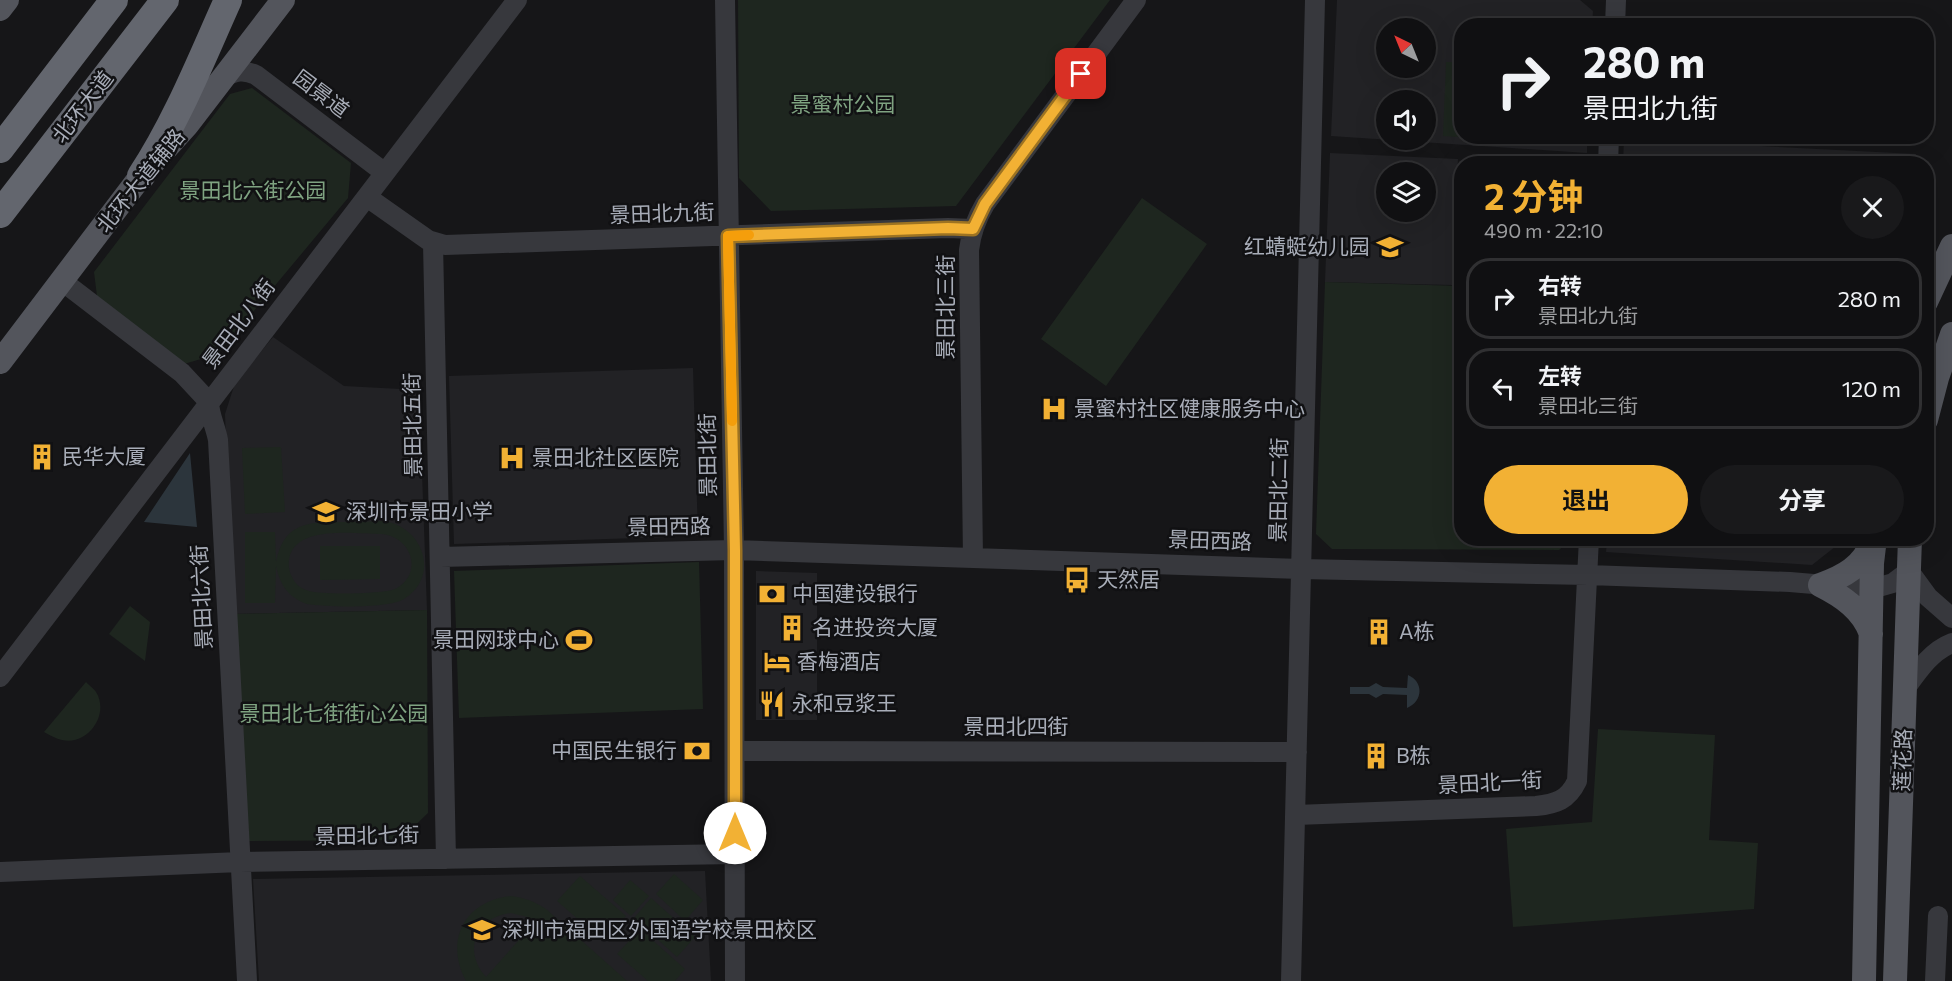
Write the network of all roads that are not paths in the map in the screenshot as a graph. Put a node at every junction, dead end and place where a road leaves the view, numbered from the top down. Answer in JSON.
{"nodes":[{"id":1,"x":8,"y":0,"type":"edge"},
{"id":2,"x":114,"y":0,"type":"edge"},
{"id":3,"x":165,"y":0,"type":"edge"},
{"id":4,"x":228,"y":0,"type":"edge"},
{"id":5,"x":283,"y":0,"type":"edge"},
{"id":6,"x":517,"y":0,"type":"edge"},
{"id":7,"x":725,"y":0,"type":"edge"},
{"id":8,"x":1136,"y":0,"type":"edge"},
{"id":9,"x":1316,"y":0,"type":"edge"},
{"id":10,"x":1616,"y":0,"type":"edge"},
{"id":11,"x":0,"y":9,"type":"edge"},
{"id":12,"x":1615,"y":18,"type":"edge"},
{"id":13,"x":223,"y":78,"type":"junction"},
{"id":14,"x":0,"y":149,"type":"edge"},
{"id":15,"x":385,"y":173,"type":"junction"},
{"id":16,"x":141,"y":176,"type":"junction"},
{"id":17,"x":367,"y":196,"type":"junction"},
{"id":18,"x":0,"y":214,"type":"edge"},
{"id":19,"x":973,"y":229,"type":"junction"},
{"id":20,"x":728,"y":236,"type":"junction"},
{"id":21,"x":433,"y":243,"type":"junction"},
{"id":22,"x":1952,"y":246,"type":"edge"},
{"id":23,"x":62,"y":281,"type":"junction"},
{"id":24,"x":1934,"y":285,"type":"edge"},
{"id":25,"x":1952,"y":334,"type":"edge"},
{"id":26,"x":0,"y":362,"type":"edge"},
{"id":27,"x":1934,"y":389,"type":"edge"},
{"id":28,"x":210,"y":402,"type":"junction"},
{"id":29,"x":1589,"y":546,"type":"edge"},
{"id":30,"x":1871,"y":546,"type":"edge"},
{"id":31,"x":1873,"y":546,"type":"edge"},
{"id":32,"x":1910,"y":546,"type":"edge"},
{"id":33,"x":735,"y":550,"type":"junction"},
{"id":34,"x":440,"y":557,"type":"junction"},
{"id":35,"x":973,"y":558,"type":"junction"},
{"id":36,"x":1301,"y":569,"type":"junction"},
{"id":37,"x":1909,"y":571,"type":"junction"},
{"id":38,"x":1588,"y":575,"type":"junction"},
{"id":39,"x":1820,"y":585,"type":"junction"},
{"id":40,"x":1872,"y":589,"type":"junction"},
{"id":41,"x":1952,"y":618,"type":"edge"},
{"id":42,"x":1871,"y":634,"type":"junction"},
{"id":43,"x":1952,"y":643,"type":"edge"},
{"id":44,"x":0,"y":677,"type":"edge"},
{"id":45,"x":1905,"y":689,"type":"junction"},
{"id":46,"x":735,"y":746,"type":"junction"},
{"id":47,"x":1297,"y":747,"type":"junction"},
{"id":48,"x":1296,"y":815,"type":"junction"},
{"id":49,"x":735,"y":854,"type":"junction"},
{"id":50,"x":446,"y":858,"type":"junction"},
{"id":51,"x":240,"y":862,"type":"junction"},
{"id":52,"x":0,"y":872,"type":"edge"},
{"id":53,"x":1866,"y":874,"type":"junction"},
{"id":54,"x":1898,"y":877,"type":"junction"},
{"id":55,"x":1938,"y":916,"type":"dead end"},
{"id":56,"x":247,"y":981,"type":"edge"},
{"id":57,"x":735,"y":981,"type":"edge"},
{"id":58,"x":1291,"y":981,"type":"edge"},
{"id":59,"x":1864,"y":981,"type":"edge"},
{"id":60,"x":1895,"y":981,"type":"edge"},
{"id":61,"x":1935,"y":981,"type":"edge"}],
"edges":[{"from":1,"to":11,"type":"main road"},
{"from":2,"to":14,"type":"highway","name":"北环大道"},
{"from":3,"to":18,"type":"highway","name":"北环大道"},
{"from":4,"to":16,"type":"highway"},
{"from":5,"to":13,"type":"main road","name":"北环大道辅路"},
{"from":6,"to":15,"type":"street","name":"景田北八街"},
{"from":7,"to":20,"type":"street","name":"景田北街"},
{"from":8,"to":19,"type":"street","name":"景田北三街"},
{"from":9,"to":36,"type":"street","name":"景田北二街"},
{"from":10,"to":12,"type":"street"},
{"from":13,"to":15,"type":"street","name":"园景道"},
{"from":13,"to":16,"type":"main road","name":"北环大道辅路"},
{"from":15,"to":17,"type":"street","name":"景田北八街"},
{"from":16,"to":23,"type":"main road","name":"北环大道辅路"},
{"from":17,"to":21,"type":"street"},
{"from":17,"to":28,"type":"street","name":"景田北八街"},
{"from":19,"to":20,"type":"street","name":"景田北九街"},
{"from":19,"to":35,"type":"street","name":"景田北三街"},
{"from":20,"to":21,"type":"street","name":"景田北九街"},
{"from":20,"to":33,"type":"street","name":"景田北街"},
{"from":21,"to":34,"type":"street","name":"景田北五街"},
{"from":22,"to":24,"type":"main road"},
{"from":23,"to":26,"type":"main road","name":"北环大道辅路"},
{"from":23,"to":28,"type":"street"},
{"from":25,"to":27,"type":"main road"},
{"from":28,"to":44,"type":"street","name":"景田北八街"},
{"from":28,"to":51,"type":"street","name":"景田北六街"},
{"from":29,"to":38,"type":"street","name":"景田北一街"},
{"from":30,"to":39,"type":"main road"},
{"from":31,"to":40,"type":"main road","name":"莲花路"},
{"from":32,"to":37,"type":"main road","name":"莲花路"},
{"from":33,"to":34,"type":"street","name":"景田西路"},
{"from":33,"to":35,"type":"street","name":"景田西路"},
{"from":33,"to":46,"type":"street","name":"景田北街"},
{"from":34,"to":50,"type":"street","name":"景田北五街"},
{"from":35,"to":36,"type":"street","name":"景田西路"},
{"from":36,"to":38,"type":"street","name":"景田西路"},
{"from":36,"to":47,"type":"street","name":"景田北二街"},
{"from":37,"to":40,"type":"street","name":"景田西路"},
{"from":37,"to":41,"type":"street"},
{"from":37,"to":45,"type":"main road","name":"莲花路"},
{"from":38,"to":39,"type":"street","name":"景田西路"},
{"from":38,"to":48,"type":"street","name":"景田北一街"},
{"from":39,"to":40,"type":"street","name":"景田西路"},
{"from":39,"to":42,"type":"main road"},
{"from":40,"to":42,"type":"main road","name":"莲花路"},
{"from":42,"to":53,"type":"main road","name":"莲花路"},
{"from":43,"to":45,"type":"street"},
{"from":45,"to":54,"type":"main road","name":"莲花路"},
{"from":46,"to":47,"type":"street","name":"景田北四街"},
{"from":46,"to":49,"type":"street","name":"景田北街"},
{"from":47,"to":48,"type":"street","name":"景田北二街"},
{"from":48,"to":58,"type":"street","name":"景田北二街"},
{"from":49,"to":50,"type":"street","name":"景田北七街"},
{"from":49,"to":57,"type":"street","name":"景田北街"},
{"from":50,"to":51,"type":"street","name":"景田北七街"},
{"from":51,"to":52,"type":"street","name":"景田北七街"},
{"from":51,"to":56,"type":"street","name":"景田北六街"},
{"from":53,"to":54,"type":"main road"},
{"from":53,"to":59,"type":"main road","name":"莲花路"},
{"from":54,"to":60,"type":"main road","name":"莲花路"},
{"from":55,"to":61,"type":"street"}]}
